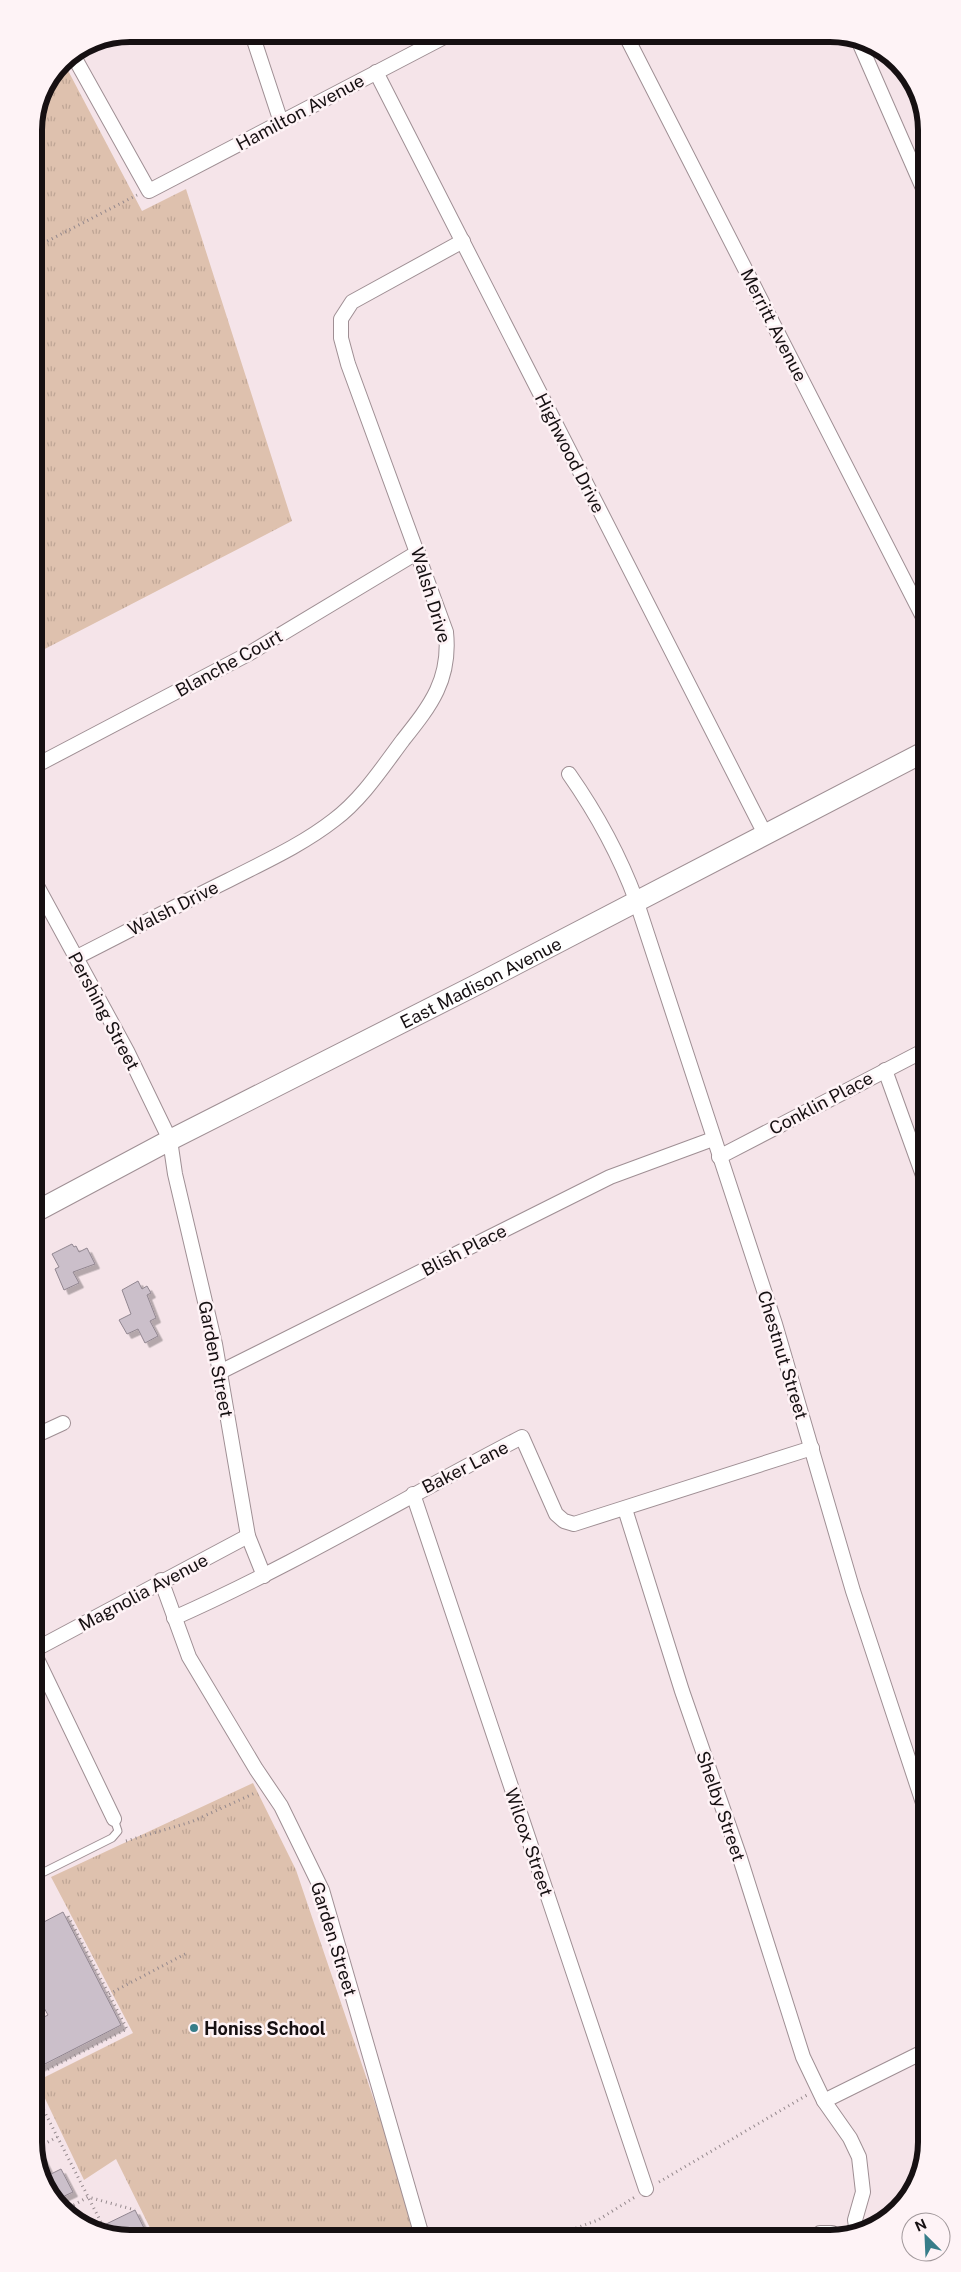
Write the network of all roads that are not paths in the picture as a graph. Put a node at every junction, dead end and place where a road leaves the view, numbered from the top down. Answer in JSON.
{"nodes":[{"id":1,"x":255,"y":42,"type":"edge"},
{"id":2,"x":433,"y":42,"type":"edge"},
{"id":3,"x":629,"y":43,"type":"edge"},
{"id":4,"x":862,"y":48,"type":"edge"},
{"id":5,"x":76,"y":61,"type":"edge"},
{"id":6,"x":376,"y":72,"type":"junction"},
{"id":7,"x":281,"y":122,"type":"junction"},
{"id":8,"x":918,"y":177,"type":"edge"},
{"id":9,"x":463,"y":242,"type":"junction"},
{"id":10,"x":418,"y":552,"type":"junction"},
{"id":11,"x":918,"y":604,"type":"edge"},
{"id":12,"x":918,"y":755,"type":"edge"},
{"id":13,"x":43,"y":762,"type":"edge"},
{"id":14,"x":569,"y":774,"type":"dead end"},
{"id":15,"x":765,"y":834,"type":"junction"},
{"id":16,"x":43,"y":896,"type":"edge"},
{"id":17,"x":636,"y":900,"type":"junction"},
{"id":18,"x":77,"y":957,"type":"junction"},
{"id":19,"x":918,"y":1053,"type":"edge"},
{"id":20,"x":885,"y":1070,"type":"junction"},
{"id":21,"x":713,"y":1139,"type":"junction"},
{"id":22,"x":170,"y":1140,"type":"junction"},
{"id":23,"x":719,"y":1156,"type":"junction"},
{"id":24,"x":918,"y":1162,"type":"edge"},
{"id":25,"x":42,"y":1208,"type":"edge"},
{"id":26,"x":220,"y":1372,"type":"junction"},
{"id":27,"x":63,"y":1422,"type":"dead end"},
{"id":28,"x":42,"y":1432,"type":"edge"},
{"id":29,"x":812,"y":1448,"type":"junction"},
{"id":30,"x":412,"y":1494,"type":"junction"},
{"id":31,"x":625,"y":1508,"type":"junction"},
{"id":32,"x":248,"y":1536,"type":"junction"},
{"id":33,"x":264,"y":1576,"type":"junction"},
{"id":34,"x":161,"y":1580,"type":"junction"},
{"id":35,"x":174,"y":1618,"type":"junction"},
{"id":36,"x":42,"y":1646,"type":"edge"},
{"id":37,"x":42,"y":1670,"type":"edge"},
{"id":38,"x":918,"y":1788,"type":"edge"},
{"id":39,"x":114,"y":1819,"type":"joint"},
{"id":40,"x":42,"y":1874,"type":"edge"},
{"id":41,"x":918,"y":2054,"type":"edge"},
{"id":42,"x":821,"y":2094,"type":"junction"},
{"id":43,"x":646,"y":2189,"type":"road end"},
{"id":44,"x":855,"y":2226,"type":"edge"},
{"id":45,"x":420,"y":2229,"type":"edge"}],
"edges":[{"from":1,"to":7,"type":"street"},
{"from":2,"to":6,"type":"street","name":"Hamilton Avenue"},
{"from":3,"to":11,"type":"street","name":"Merritt Avenue"},
{"from":4,"to":8,"type":"street"},
{"from":5,"to":7,"type":"street","name":"Hamilton Avenue"},
{"from":6,"to":7,"type":"street","name":"Hamilton Avenue"},
{"from":6,"to":9,"type":"street","name":"Highwood Drive"},
{"from":9,"to":10,"type":"street","name":"Walsh Drive"},
{"from":9,"to":15,"type":"street","name":"Highwood Drive"},
{"from":10,"to":13,"type":"street","name":"Blanche Court"},
{"from":10,"to":18,"type":"street","name":"Walsh Drive"},
{"from":12,"to":15,"type":"main road","name":"East Madison Avenue"},
{"from":14,"to":17,"type":"street","name":"Chestnut Street"},
{"from":15,"to":17,"type":"main road","name":"East Madison Avenue"},
{"from":16,"to":18,"type":"street","name":"Pershing Street"},
{"from":17,"to":21,"type":"street","name":"Chestnut Street"},
{"from":17,"to":22,"type":"main road","name":"East Madison Avenue"},
{"from":18,"to":22,"type":"street","name":"Pershing Street"},
{"from":19,"to":20,"type":"street","name":"Conklin Place"},
{"from":20,"to":23,"type":"street","name":"Conklin Place"},
{"from":20,"to":24,"type":"street"},
{"from":21,"to":23,"type":"street","name":"Chestnut Street"},
{"from":21,"to":26,"type":"street","name":"Blish Place"},
{"from":22,"to":25,"type":"main road","name":"East Madison Avenue"},
{"from":22,"to":26,"type":"street","name":"Garden Street"},
{"from":23,"to":29,"type":"street","name":"Chestnut Street"},
{"from":26,"to":32,"type":"street","name":"Garden Street"},
{"from":27,"to":28,"type":"street"},
{"from":29,"to":31,"type":"street","name":"Baker Lane"},
{"from":29,"to":38,"type":"street","name":"Chestnut Street"},
{"from":30,"to":31,"type":"street","name":"Baker Lane"},
{"from":30,"to":33,"type":"street","name":"Baker Lane"},
{"from":30,"to":43,"type":"street","name":"Wilcox Street"},
{"from":31,"to":42,"type":"street","name":"Shelby Street"},
{"from":32,"to":33,"type":"street","name":"Garden Street"},
{"from":32,"to":34,"type":"street","name":"Magnolia Avenue"},
{"from":33,"to":35,"type":"street","name":"Baker Lane"},
{"from":34,"to":35,"type":"street","name":"Garden Street"},
{"from":34,"to":36,"type":"street","name":"Magnolia Avenue"},
{"from":35,"to":45,"type":"street","name":"Garden Street"},
{"from":37,"to":39,"type":"street"},
{"from":39,"to":40,"type":"lane"},
{"from":41,"to":42,"type":"street"},
{"from":42,"to":44,"type":"street","name":"Shelby Street"}]}
